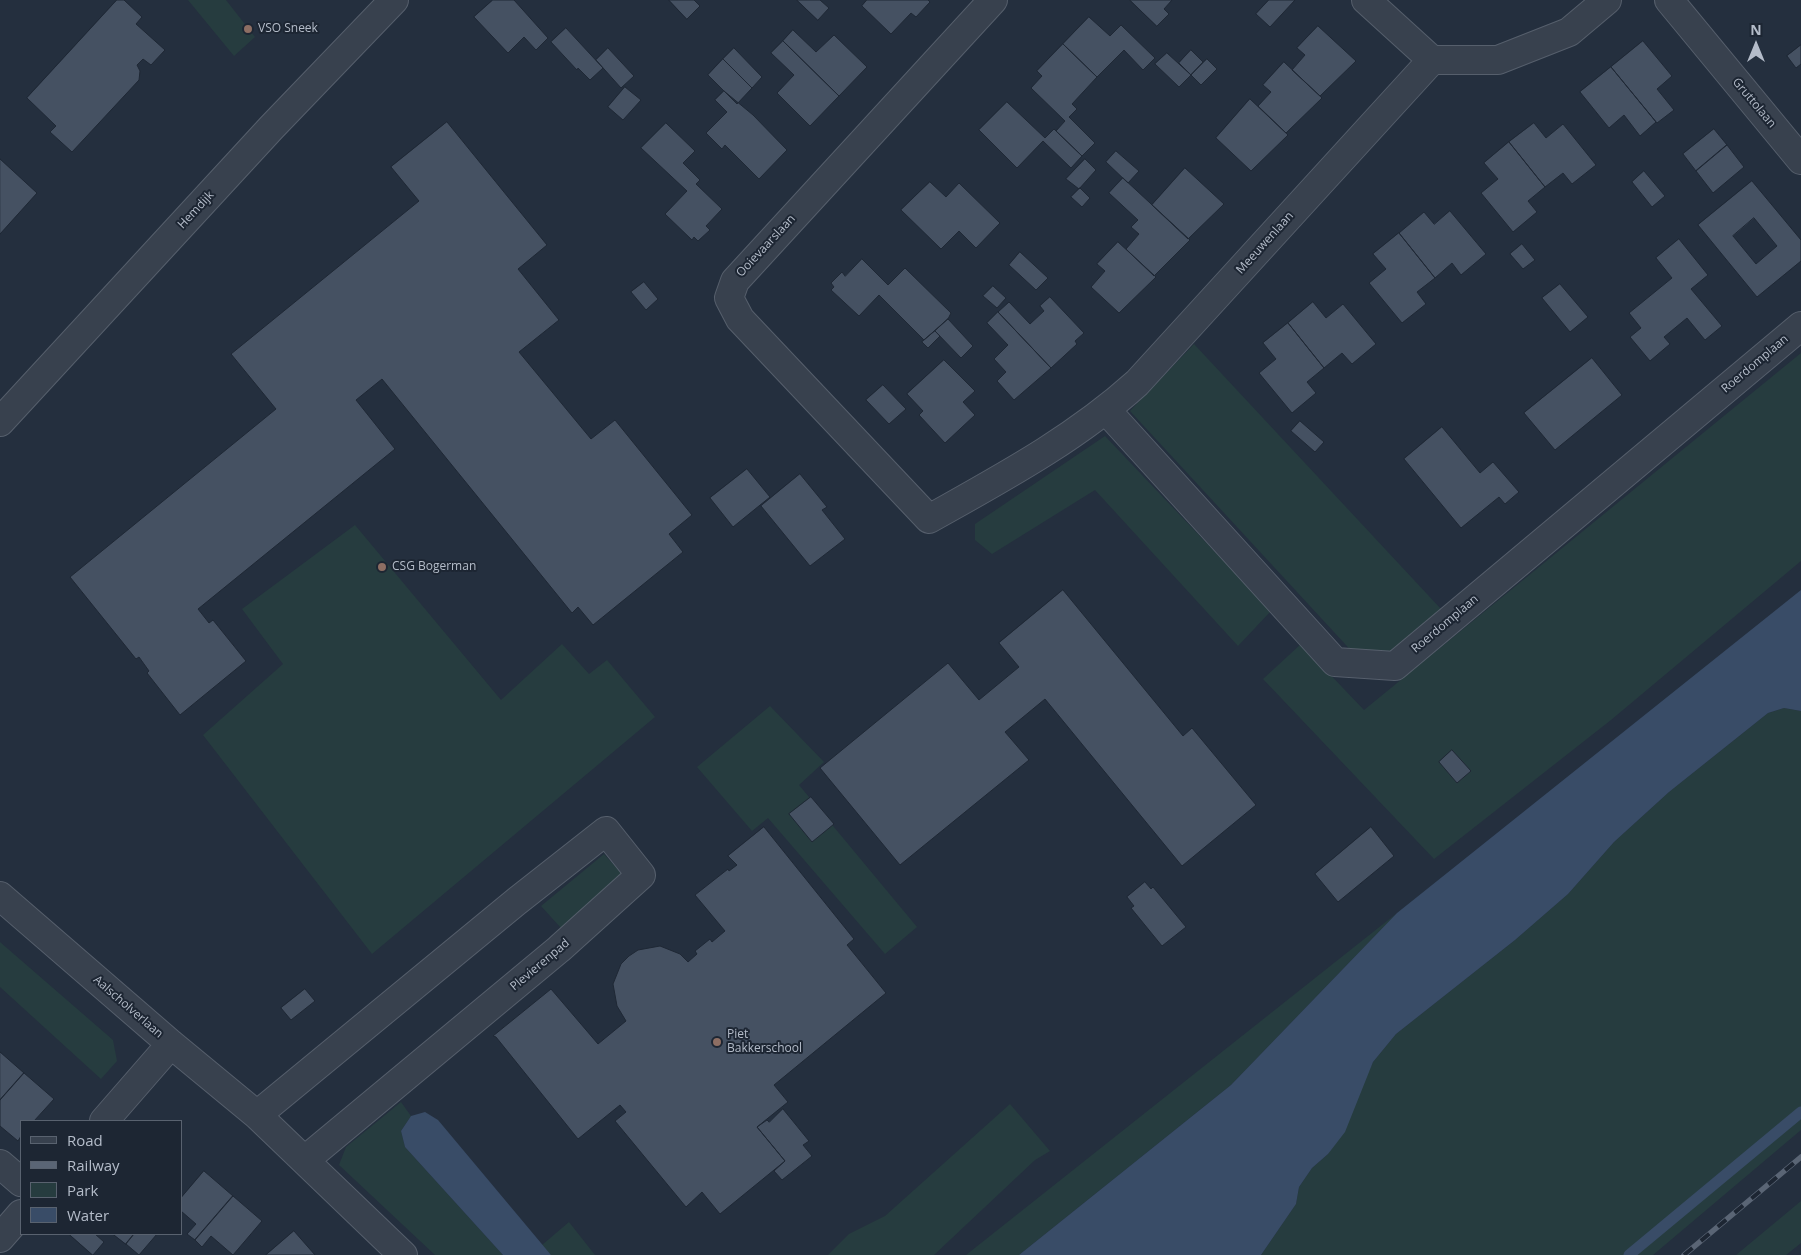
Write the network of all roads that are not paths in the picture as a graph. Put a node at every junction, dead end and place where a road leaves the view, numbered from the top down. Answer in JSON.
{"nodes":[{"id":1,"x":394,"y":0,"type":"edge"},
{"id":2,"x":993,"y":0,"type":"edge"},
{"id":3,"x":1366,"y":0,"type":"edge"},
{"id":4,"x":1607,"y":0,"type":"edge"},
{"id":5,"x":1669,"y":0,"type":"edge"},
{"id":6,"x":1432,"y":60,"type":"junction"},
{"id":7,"x":1801,"y":160,"type":"edge"},
{"id":8,"x":1801,"y":326,"type":"edge"},
{"id":9,"x":1107,"y":411,"type":"junction"},
{"id":10,"x":0,"y":422,"type":"edge"},
{"id":11,"x":929,"y":520,"type":"joint"},
{"id":12,"x":0,"y":896,"type":"edge"},
{"id":13,"x":171,"y":1044,"type":"junction"},
{"id":14,"x":258,"y":1115,"type":"junction"},
{"id":15,"x":105,"y":1120,"type":"edge"},
{"id":16,"x":305,"y":1160,"type":"junction"},
{"id":17,"x":0,"y":1164,"type":"edge"},
{"id":18,"x":20,"y":1181,"type":"edge"},
{"id":19,"x":20,"y":1215,"type":"edge"},
{"id":20,"x":0,"y":1238,"type":"edge"},
{"id":21,"x":403,"y":1255,"type":"edge"}],
"edges":[{"from":1,"to":10,"type":"street","name":"Hemdijk"},
{"from":2,"to":11,"type":"street","name":"Ooievaarslaan"},
{"from":3,"to":6,"type":"street"},
{"from":4,"to":6,"type":"street"},
{"from":5,"to":7,"type":"street","name":"Gruttolaan"},
{"from":6,"to":9,"type":"street","name":"Meeuwenlaan"},
{"from":8,"to":9,"type":"street","name":"Roerdomplaan"},
{"from":9,"to":11,"type":"street","name":"Meeuwenlaan"},
{"from":12,"to":13,"type":"street","name":"Aalscholverlaan"},
{"from":13,"to":14,"type":"street","name":"Aalscholverlaan"},
{"from":13,"to":15,"type":"street"},
{"from":14,"to":16,"type":"street","name":"Aalscholverlaan"},
{"from":14,"to":16,"type":"street","name":"Plevierenpad"},
{"from":16,"to":21,"type":"street","name":"Aalscholverlaan"},
{"from":17,"to":18,"type":"street"},
{"from":19,"to":20,"type":"street"}]}
